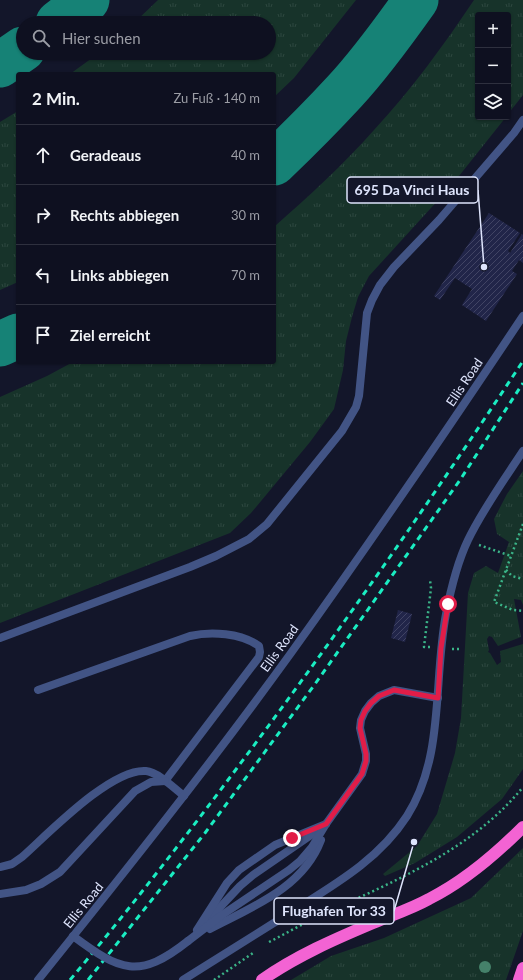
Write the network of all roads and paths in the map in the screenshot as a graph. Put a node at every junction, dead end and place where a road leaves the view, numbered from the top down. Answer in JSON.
{"nodes":[{"id":1,"x":523,"y":120,"type":"edge"},
{"id":2,"x":523,"y":316,"type":"edge"},
{"id":3,"x":523,"y":451,"type":"edge"},
{"id":4,"x":523,"y":524,"type":"edge"},
{"id":5,"x":521,"y":533,"type":"edge"},
{"id":6,"x":468,"y":540,"type":"junction"},
{"id":7,"x":511,"y":556,"type":"junction"},
{"id":8,"x":506,"y":570,"type":"junction"},
{"id":9,"x":523,"y":579,"type":"edge"},
{"id":10,"x":523,"y":611,"type":"edge"},
{"id":11,"x":0,"y":638,"type":"edge"},
{"id":12,"x":38,"y":690,"type":"dead end"},
{"id":13,"x":438,"y":698,"type":"junction"},
{"id":14,"x":165,"y":780,"type":"junction"},
{"id":15,"x":523,"y":787,"type":"edge"},
{"id":16,"x":184,"y":796,"type":"junction"},
{"id":17,"x":326,"y":824,"type":"junction"},
{"id":18,"x":523,"y":827,"type":"edge"},
{"id":19,"x":0,"y":867,"type":"edge"},
{"id":20,"x":0,"y":894,"type":"edge"},
{"id":21,"x":73,"y":936,"type":"junction"},
{"id":22,"x":188,"y":941,"type":"junction"},
{"id":23,"x":268,"y":943,"type":"dead end"},
{"id":24,"x":256,"y":951,"type":"dead end"},
{"id":25,"x":523,"y":968,"type":"edge"},
{"id":26,"x":38,"y":980,"type":"edge"},
{"id":27,"x":183,"y":980,"type":"edge"},
{"id":28,"x":214,"y":980,"type":"edge"},
{"id":29,"x":262,"y":980,"type":"edge"},
{"id":30,"x":519,"y":980,"type":"edge"}],
"edges":[{"from":1,"to":11,"type":"street"},
{"from":2,"to":16,"type":"street","name":"Ellis Road"},
{"from":3,"to":6,"type":"street"},
{"from":4,"to":5,"type":"path"},
{"from":5,"to":7,"type":"path"},
{"from":6,"to":7,"type":"path"},
{"from":6,"to":13,"type":"street"},
{"from":7,"to":8,"type":"path"},
{"from":8,"to":9,"type":"path"},
{"from":8,"to":10,"type":"path"},
{"from":12,"to":14,"type":"street"},
{"from":13,"to":17,"type":"street"},
{"from":13,"to":27,"type":"street"},
{"from":14,"to":16,"type":"street"},
{"from":14,"to":19,"type":"street"},
{"from":14,"to":20,"type":"street"},
{"from":15,"to":23,"type":"path"},
{"from":16,"to":21,"type":"street","name":"Ellis Road"},
{"from":17,"to":22,"type":"street"},
{"from":17,"to":22,"type":"street"},
{"from":17,"to":22,"type":"street"},
{"from":17,"to":22,"type":"street"},
{"from":18,"to":29,"type":"highway"},
{"from":21,"to":22,"type":"street","bridge":true},
{"from":21,"to":26,"type":"street","name":"Ellis Road"},
{"from":24,"to":28,"type":"path"},
{"from":25,"to":30,"type":"highway"}]}
